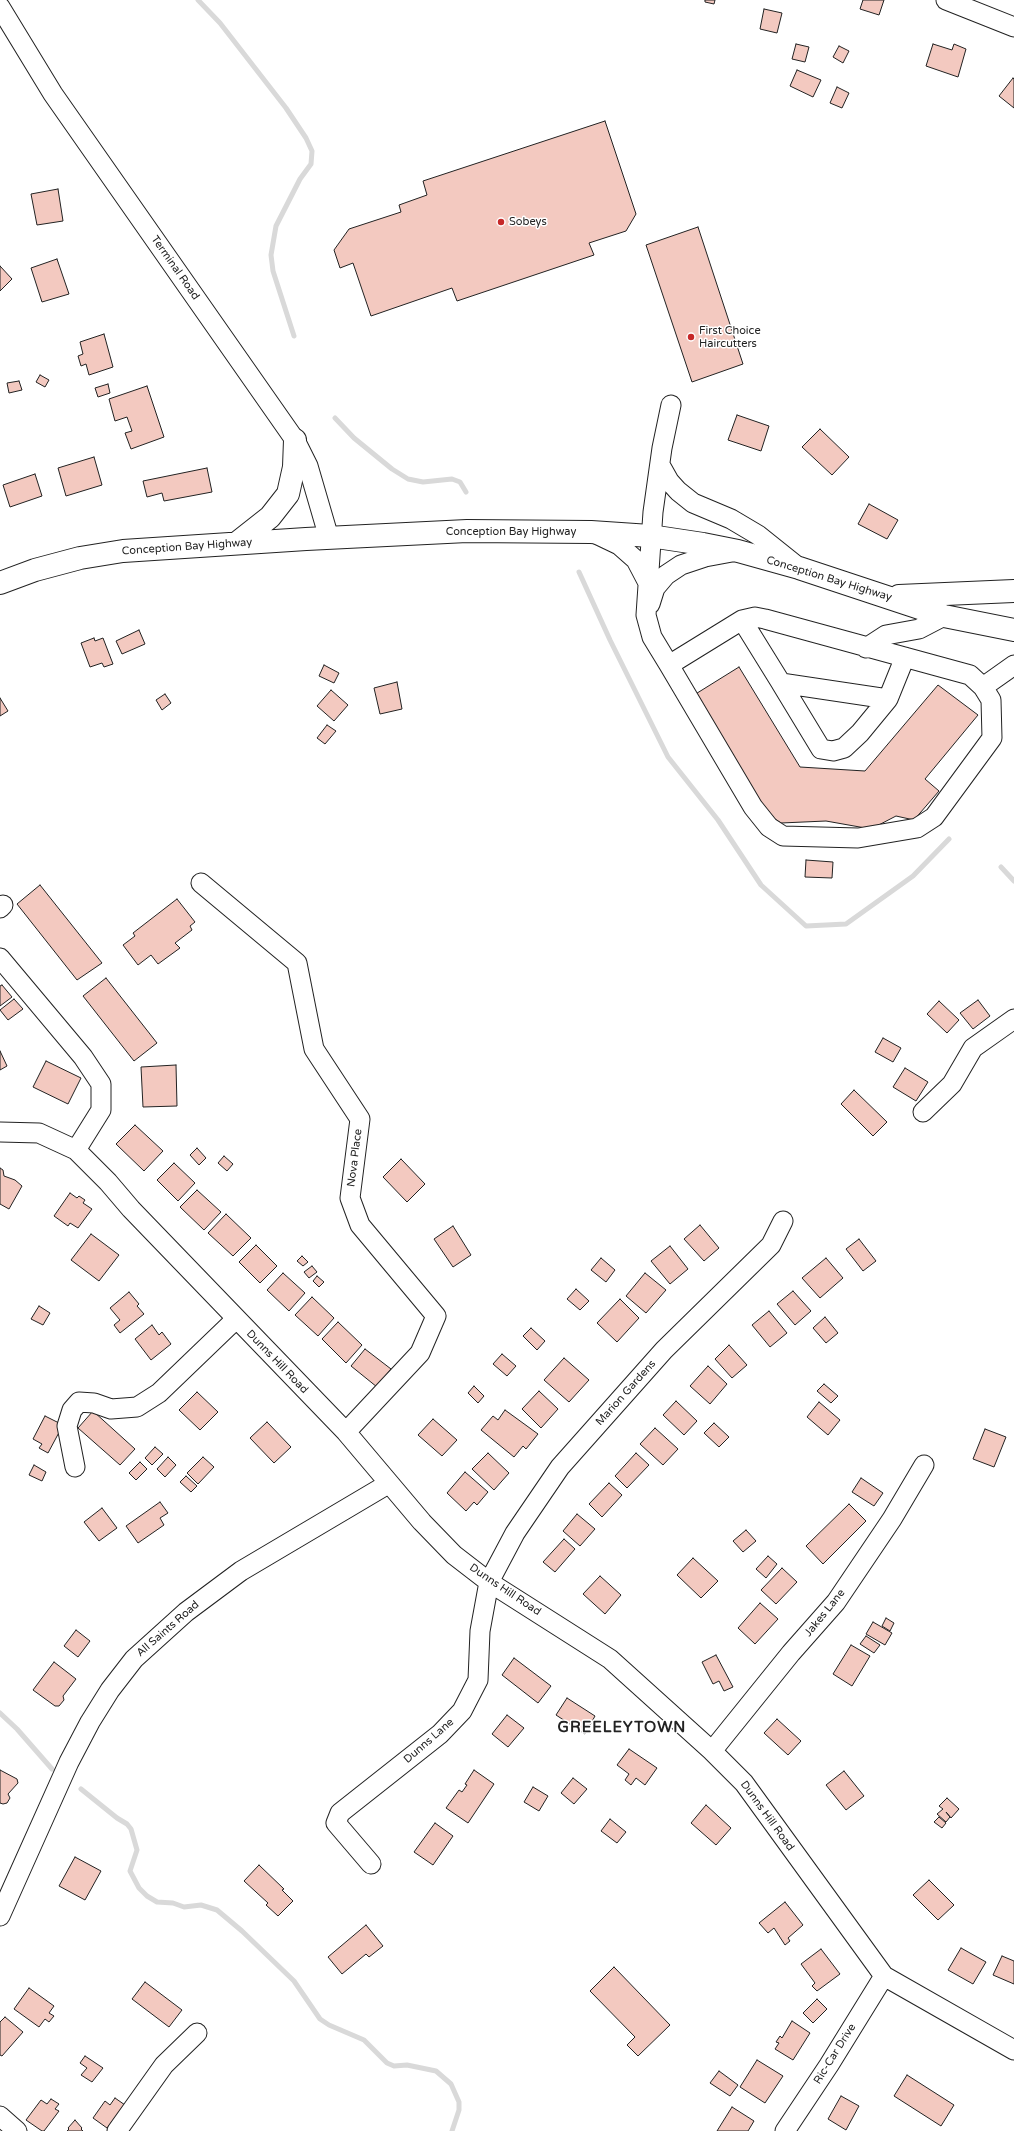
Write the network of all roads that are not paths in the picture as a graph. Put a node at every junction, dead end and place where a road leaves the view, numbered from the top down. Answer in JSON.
{"nodes":[{"id":1,"x":946,"y":0,"type":"edge"},
{"id":2,"x":0,"y":7,"type":"edge"},
{"id":3,"x":1014,"y":27,"type":"edge"},
{"id":4,"x":671,"y":405,"type":"dead end"},
{"id":5,"x":295,"y":440,"type":"junction"},
{"id":6,"x":660,"y":465,"type":"junction"},
{"id":7,"x":591,"y":532,"type":"junction"},
{"id":8,"x":650,"y":536,"type":"junction"},
{"id":9,"x":329,"y":538,"type":"junction"},
{"id":10,"x":237,"y":543,"type":"junction"},
{"id":11,"x":738,"y":551,"type":"junction"},
{"id":12,"x":799,"y":568,"type":"junction"},
{"id":13,"x":647,"y":581,"type":"junction"},
{"id":14,"x":0,"y":583,"type":"edge"},
{"id":15,"x":1014,"y":591,"type":"edge"},
{"id":16,"x":888,"y":597,"type":"junction"},
{"id":17,"x":646,"y":615,"type":"junction"},
{"id":18,"x":944,"y":616,"type":"junction"},
{"id":19,"x":742,"y":620,"type":"junction"},
{"id":20,"x":1014,"y":630,"type":"edge"},
{"id":21,"x":866,"y":648,"type":"junction"},
{"id":22,"x":904,"y":657,"type":"junction"},
{"id":23,"x":669,"y":665,"type":"junction"},
{"id":24,"x":1014,"y":665,"type":"edge"},
{"id":25,"x":781,"y":683,"type":"junction"},
{"id":26,"x":983,"y":687,"type":"junction"},
{"id":27,"x":888,"y":699,"type":"junction"},
{"id":28,"x":201,"y":883,"type":"dead end"},
{"id":29,"x":0,"y":958,"type":"edge"},
{"id":30,"x":1014,"y":1019,"type":"edge"},
{"id":31,"x":923,"y":1112,"type":"dead end"},
{"id":32,"x":0,"y":1132,"type":"edge"},
{"id":33,"x":76,"y":1150,"type":"junction"},
{"id":34,"x":784,"y":1222,"type":"dead end"},
{"id":35,"x":236,"y":1319,"type":"junction"},
{"id":36,"x":346,"y":1432,"type":"junction"},
{"id":37,"x":924,"y":1465,"type":"dead end"},
{"id":38,"x":75,"y":1467,"type":"dead end"},
{"id":39,"x":388,"y":1484,"type":"junction"},
{"id":40,"x":489,"y":1582,"type":"junction"},
{"id":41,"x":712,"y":1751,"type":"junction"},
{"id":42,"x":371,"y":1864,"type":"dead end"},
{"id":43,"x":0,"y":1916,"type":"edge"},
{"id":44,"x":884,"y":1976,"type":"junction"},
{"id":45,"x":197,"y":2033,"type":"dead end"},
{"id":46,"x":1014,"y":2050,"type":"edge"},
{"id":47,"x":0,"y":2116,"type":"edge"},
{"id":48,"x":17,"y":2131,"type":"edge"},
{"id":49,"x":118,"y":2131,"type":"edge"},
{"id":50,"x":785,"y":2131,"type":"edge"}],
"edges":[{"from":1,"to":3,"type":"street"},
{"from":2,"to":5,"type":"street","name":"Terminal Road"},
{"from":4,"to":6,"type":"street"},
{"from":5,"to":9,"type":"street","name":"Terminal Road"},
{"from":5,"to":10,"type":"main road"},
{"from":6,"to":8,"type":"street"},
{"from":6,"to":12,"type":"street"},
{"from":7,"to":8,"type":"main road","name":"Conception Bay Highway"},
{"from":7,"to":9,"type":"main road","name":"Conception Bay Highway"},
{"from":7,"to":13,"type":"street"},
{"from":8,"to":11,"type":"main road","name":"Conception Bay Highway"},
{"from":8,"to":13,"type":"street"},
{"from":9,"to":10,"type":"main road","name":"Conception Bay Highway"},
{"from":10,"to":14,"type":"main road","name":"Conception Bay Highway"},
{"from":11,"to":12,"type":"main road","name":"Conception Bay Highway"},
{"from":11,"to":17,"type":"street"},
{"from":12,"to":16,"type":"main road","name":"Conception Bay Highway"},
{"from":13,"to":17,"type":"street"},
{"from":15,"to":16,"type":"main road"},
{"from":16,"to":18,"type":"main road","name":"Conception Bay Highway"},
{"from":17,"to":23,"type":"street"},
{"from":18,"to":20,"type":"main road","name":"Conception Bay Highway"},
{"from":18,"to":21,"type":"street"},
{"from":19,"to":21,"type":"street"},
{"from":19,"to":23,"type":"street"},
{"from":19,"to":25,"type":"street"},
{"from":21,"to":22,"type":"street"},
{"from":22,"to":26,"type":"street"},
{"from":22,"to":27,"type":"street"},
{"from":23,"to":26,"type":"street"},
{"from":24,"to":26,"type":"street"},
{"from":25,"to":27,"type":"street"},
{"from":25,"to":27,"type":"street"},
{"from":28,"to":36,"type":"street","name":"Nova Place"},
{"from":29,"to":33,"type":"street"},
{"from":30,"to":31,"type":"street"},
{"from":32,"to":33,"type":"street","name":"Dunns Hill Road"},
{"from":33,"to":35,"type":"street","name":"Dunns Hill Road"},
{"from":34,"to":40,"type":"street","name":"Marion Gardens"},
{"from":35,"to":36,"type":"street","name":"Dunns Hill Road"},
{"from":35,"to":38,"type":"street"},
{"from":36,"to":39,"type":"street","name":"Dunns Hill Road"},
{"from":37,"to":41,"type":"street","name":"Jakes Lane"},
{"from":39,"to":40,"type":"street","name":"Dunns Hill Road"},
{"from":39,"to":43,"type":"street","name":"All Saints Road"},
{"from":40,"to":41,"type":"street","name":"Dunns Hill Road"},
{"from":40,"to":42,"type":"street","name":"Dunns Lane"},
{"from":41,"to":44,"type":"street","name":"Dunns Hill Road"},
{"from":44,"to":46,"type":"street","name":"Dunns Hill Road"},
{"from":44,"to":50,"type":"street","name":"Ric-Car Drive"},
{"from":45,"to":49,"type":"street"},
{"from":47,"to":48,"type":"street"}]}
